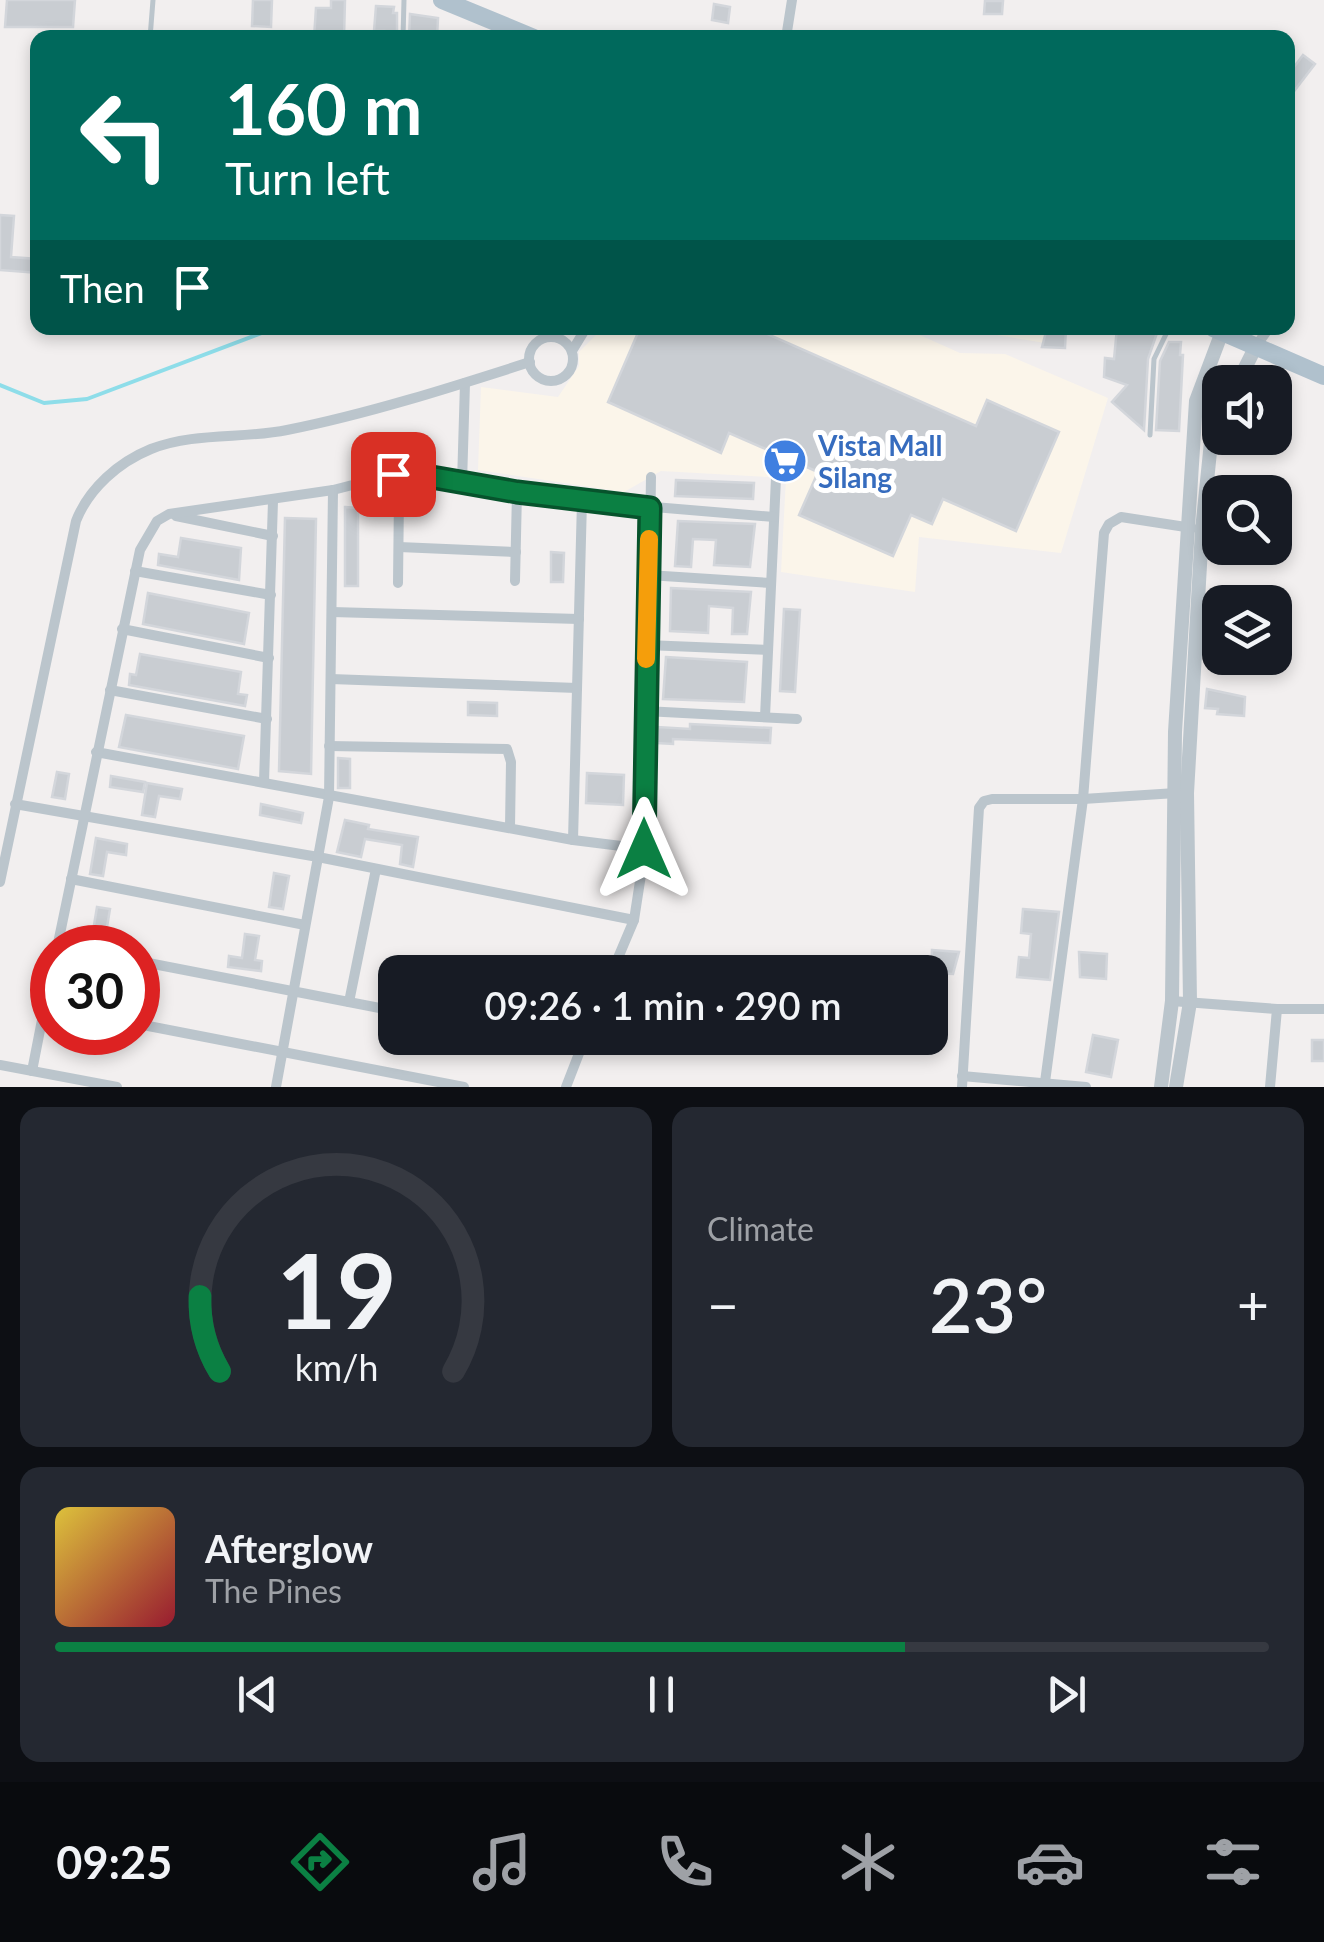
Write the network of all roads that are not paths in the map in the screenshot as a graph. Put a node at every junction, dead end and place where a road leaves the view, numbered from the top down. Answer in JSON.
{"nodes":[{"id":1,"x":153,"y":0,"type":"edge"},
{"id":2,"x":404,"y":0,"type":"edge"},
{"id":3,"x":442,"y":0,"type":"edge"},
{"id":4,"x":792,"y":0,"type":"edge"},
{"id":5,"x":151,"y":30,"type":"edge"},
{"id":6,"x":403,"y":30,"type":"edge"},
{"id":7,"x":507,"y":30,"type":"edge"},
{"id":8,"x":787,"y":30,"type":"edge"},
{"id":9,"x":560,"y":335,"type":"edge"},
{"id":10,"x":582,"y":335,"type":"edge"},
{"id":11,"x":1166,"y":335,"type":"edge"},
{"id":12,"x":1216,"y":335,"type":"edge"},
{"id":13,"x":1258,"y":337,"type":"edge"},
{"id":14,"x":557,"y":338,"type":"junction"},
{"id":15,"x":572,"y":351,"type":"junction"},
{"id":16,"x":530,"y":362,"type":"junction"},
{"id":17,"x":1246,"y":365,"type":"edge"},
{"id":18,"x":1324,"y":376,"type":"edge"},
{"id":19,"x":465,"y":383,"type":"junction"},
{"id":20,"x":1150,"y":435,"type":"dead end"},
{"id":21,"x":1208,"y":455,"type":"edge"},
{"id":22,"x":403,"y":472,"type":"junction"},
{"id":23,"x":651,"y":477,"type":"dead end"},
{"id":24,"x":776,"y":478,"type":"dead end"},
{"id":25,"x":462,"y":483,"type":"junction"},
{"id":26,"x":333,"y":490,"type":"junction"},
{"id":27,"x":517,"y":492,"type":"junction"},
{"id":28,"x":273,"y":501,"type":"junction"},
{"id":29,"x":582,"y":501,"type":"junction"},
{"id":30,"x":650,"y":508,"type":"junction"},
{"id":31,"x":168,"y":514,"type":"junction"},
{"id":32,"x":774,"y":517,"type":"junction"},
{"id":33,"x":1194,"y":528,"type":"junction"},
{"id":34,"x":273,"y":536,"type":"junction"},
{"id":35,"x":399,"y":547,"type":"junction"},
{"id":36,"x":516,"y":552,"type":"junction"},
{"id":37,"x":135,"y":571,"type":"junction"},
{"id":38,"x":648,"y":575,"type":"junction"},
{"id":39,"x":515,"y":581,"type":"dead end"},
{"id":40,"x":398,"y":583,"type":"dead end"},
{"id":41,"x":771,"y":583,"type":"junction"},
{"id":42,"x":271,"y":595,"type":"junction"},
{"id":43,"x":332,"y":612,"type":"junction"},
{"id":44,"x":579,"y":620,"type":"junction"},
{"id":45,"x":122,"y":630,"type":"junction"},
{"id":46,"x":646,"y":644,"type":"junction"},
{"id":47,"x":768,"y":650,"type":"junction"},
{"id":48,"x":269,"y":658,"type":"junction"},
{"id":49,"x":330,"y":679,"type":"junction"},
{"id":50,"x":577,"y":688,"type":"junction"},
{"id":51,"x":110,"y":690,"type":"junction"},
{"id":52,"x":645,"y":711,"type":"junction"},
{"id":53,"x":765,"y":717,"type":"junction"},
{"id":54,"x":266,"y":719,"type":"junction"},
{"id":55,"x":797,"y":719,"type":"dead end"},
{"id":56,"x":329,"y":746,"type":"junction"},
{"id":57,"x":96,"y":752,"type":"junction"},
{"id":58,"x":264,"y":782,"type":"junction"},
{"id":59,"x":1180,"y":793,"type":"junction"},
{"id":60,"x":329,"y":797,"type":"junction"},
{"id":61,"x":1083,"y":800,"type":"junction"},
{"id":62,"x":15,"y":804,"type":"junction"},
{"id":63,"x":83,"y":815,"type":"junction"},
{"id":64,"x":510,"y":826,"type":"junction"},
{"id":65,"x":573,"y":840,"type":"junction"},
{"id":66,"x":644,"y":849,"type":"junction"},
{"id":67,"x":318,"y":858,"type":"junction"},
{"id":68,"x":376,"y":869,"type":"junction"},
{"id":69,"x":71,"y":879,"type":"junction"},
{"id":70,"x":0,"y":882,"type":"edge"},
{"id":71,"x":634,"y":920,"type":"junction"},
{"id":72,"x":64,"y":925,"type":"edge"},
{"id":73,"x":305,"y":925,"type":"junction"},
{"id":74,"x":619,"y":955,"type":"edge"},
{"id":75,"x":160,"y":965,"type":"edge"},
{"id":76,"x":293,"y":991,"type":"junction"},
{"id":77,"x":1172,"y":1001,"type":"junction"},
{"id":78,"x":348,"y":1002,"type":"junction"},
{"id":79,"x":1190,"y":1002,"type":"junction"},
{"id":80,"x":378,"y":1008,"type":"edge"},
{"id":81,"x":1277,"y":1009,"type":"junction"},
{"id":82,"x":1324,"y":1009,"type":"edge"},
{"id":83,"x":160,"y":1028,"type":"edge"},
{"id":84,"x":282,"y":1051,"type":"junction"},
{"id":85,"x":36,"y":1055,"type":"edge"},
{"id":86,"x":578,"y":1055,"type":"edge"},
{"id":87,"x":0,"y":1064,"type":"edge"},
{"id":88,"x":32,"y":1071,"type":"junction"},
{"id":89,"x":962,"y":1081,"type":"edge"},
{"id":90,"x":1045,"y":1082,"type":"junction"},
{"id":91,"x":117,"y":1087,"type":"edge"},
{"id":92,"x":276,"y":1087,"type":"edge"},
{"id":93,"x":464,"y":1087,"type":"edge"},
{"id":94,"x":566,"y":1087,"type":"edge"},
{"id":95,"x":1086,"y":1087,"type":"edge"},
{"id":96,"x":1161,"y":1087,"type":"edge"},
{"id":97,"x":1176,"y":1087,"type":"edge"},
{"id":98,"x":1270,"y":1087,"type":"edge"}],
"edges":[{"from":1,"to":5,"type":"lane"},
{"from":2,"to":6,"type":"lane"},
{"from":3,"to":7,"type":"main road"},
{"from":4,"to":8,"type":"street"},
{"from":9,"to":14,"type":"street"},
{"from":10,"to":15,"type":"street"},
{"from":11,"to":20,"type":"lane"},
{"from":12,"to":33,"type":"street"},
{"from":13,"to":17,"type":"street"},
{"from":13,"to":18,"type":"main road"},
{"from":14,"to":15,"type":"street"},
{"from":14,"to":16,"type":"street"},
{"from":15,"to":16,"type":"street"},
{"from":16,"to":19,"type":"street"},
{"from":19,"to":25,"type":"street"},
{"from":19,"to":62,"type":"street"},
{"from":21,"to":33,"type":"street"},
{"from":22,"to":25,"type":"street"},
{"from":22,"to":26,"type":"street"},
{"from":22,"to":35,"type":"street"},
{"from":23,"to":30,"type":"street"},
{"from":24,"to":32,"type":"street"},
{"from":25,"to":27,"type":"street"},
{"from":26,"to":28,"type":"street"},
{"from":26,"to":43,"type":"street"},
{"from":27,"to":29,"type":"street"},
{"from":27,"to":36,"type":"street"},
{"from":28,"to":31,"type":"street"},
{"from":28,"to":34,"type":"street"},
{"from":29,"to":30,"type":"street"},
{"from":29,"to":44,"type":"street"},
{"from":30,"to":32,"type":"street"},
{"from":30,"to":38,"type":"street"},
{"from":31,"to":34,"type":"street"},
{"from":31,"to":37,"type":"street"},
{"from":32,"to":41,"type":"street"},
{"from":33,"to":59,"type":"street"},
{"from":33,"to":61,"type":"street"},
{"from":34,"to":42,"type":"street"},
{"from":35,"to":36,"type":"street"},
{"from":35,"to":40,"type":"street"},
{"from":36,"to":39,"type":"street"},
{"from":37,"to":42,"type":"street"},
{"from":37,"to":45,"type":"street"},
{"from":38,"to":41,"type":"street"},
{"from":38,"to":46,"type":"street"},
{"from":41,"to":47,"type":"street"},
{"from":42,"to":48,"type":"street"},
{"from":43,"to":44,"type":"street"},
{"from":43,"to":49,"type":"street"},
{"from":44,"to":50,"type":"street"},
{"from":45,"to":48,"type":"street"},
{"from":45,"to":51,"type":"street"},
{"from":46,"to":47,"type":"street"},
{"from":46,"to":52,"type":"street"},
{"from":47,"to":53,"type":"street"},
{"from":48,"to":54,"type":"street"},
{"from":49,"to":50,"type":"street"},
{"from":49,"to":56,"type":"street"},
{"from":50,"to":65,"type":"street"},
{"from":51,"to":54,"type":"street"},
{"from":51,"to":57,"type":"street"},
{"from":52,"to":53,"type":"street"},
{"from":52,"to":66,"type":"street"},
{"from":53,"to":55,"type":"street"},
{"from":54,"to":58,"type":"street"},
{"from":56,"to":60,"type":"street"},
{"from":56,"to":64,"type":"street"},
{"from":57,"to":58,"type":"street"},
{"from":57,"to":63,"type":"street"},
{"from":58,"to":60,"type":"street"},
{"from":59,"to":61,"type":"street"},
{"from":59,"to":77,"type":"street"},
{"from":59,"to":79,"type":"street"},
{"from":60,"to":64,"type":"street"},
{"from":60,"to":67,"type":"street"},
{"from":61,"to":89,"type":"street"},
{"from":61,"to":90,"type":"street"},
{"from":62,"to":63,"type":"street"},
{"from":62,"to":70,"type":"street"},
{"from":63,"to":67,"type":"street"},
{"from":63,"to":69,"type":"street"},
{"from":64,"to":65,"type":"street"},
{"from":65,"to":66,"type":"street"},
{"from":66,"to":71,"type":"street"},
{"from":67,"to":68,"type":"street"},
{"from":67,"to":73,"type":"street"},
{"from":68,"to":71,"type":"street"},
{"from":68,"to":78,"type":"street"},
{"from":69,"to":72,"type":"street"},
{"from":69,"to":73,"type":"street"},
{"from":71,"to":74,"type":"street"},
{"from":73,"to":76,"type":"street"},
{"from":75,"to":76,"type":"street"},
{"from":76,"to":78,"type":"street"},
{"from":76,"to":84,"type":"street"},
{"from":77,"to":79,"type":"street"},
{"from":77,"to":96,"type":"street"},
{"from":78,"to":80,"type":"street"},
{"from":79,"to":81,"type":"street"},
{"from":79,"to":97,"type":"street"},
{"from":81,"to":82,"type":"street"},
{"from":81,"to":98,"type":"street"},
{"from":83,"to":84,"type":"street"},
{"from":84,"to":92,"type":"street"},
{"from":84,"to":93,"type":"street"},
{"from":85,"to":88,"type":"street"},
{"from":86,"to":94,"type":"street"},
{"from":87,"to":88,"type":"street"},
{"from":88,"to":91,"type":"street"},
{"from":89,"to":90,"type":"street"},
{"from":90,"to":95,"type":"street"}]}
